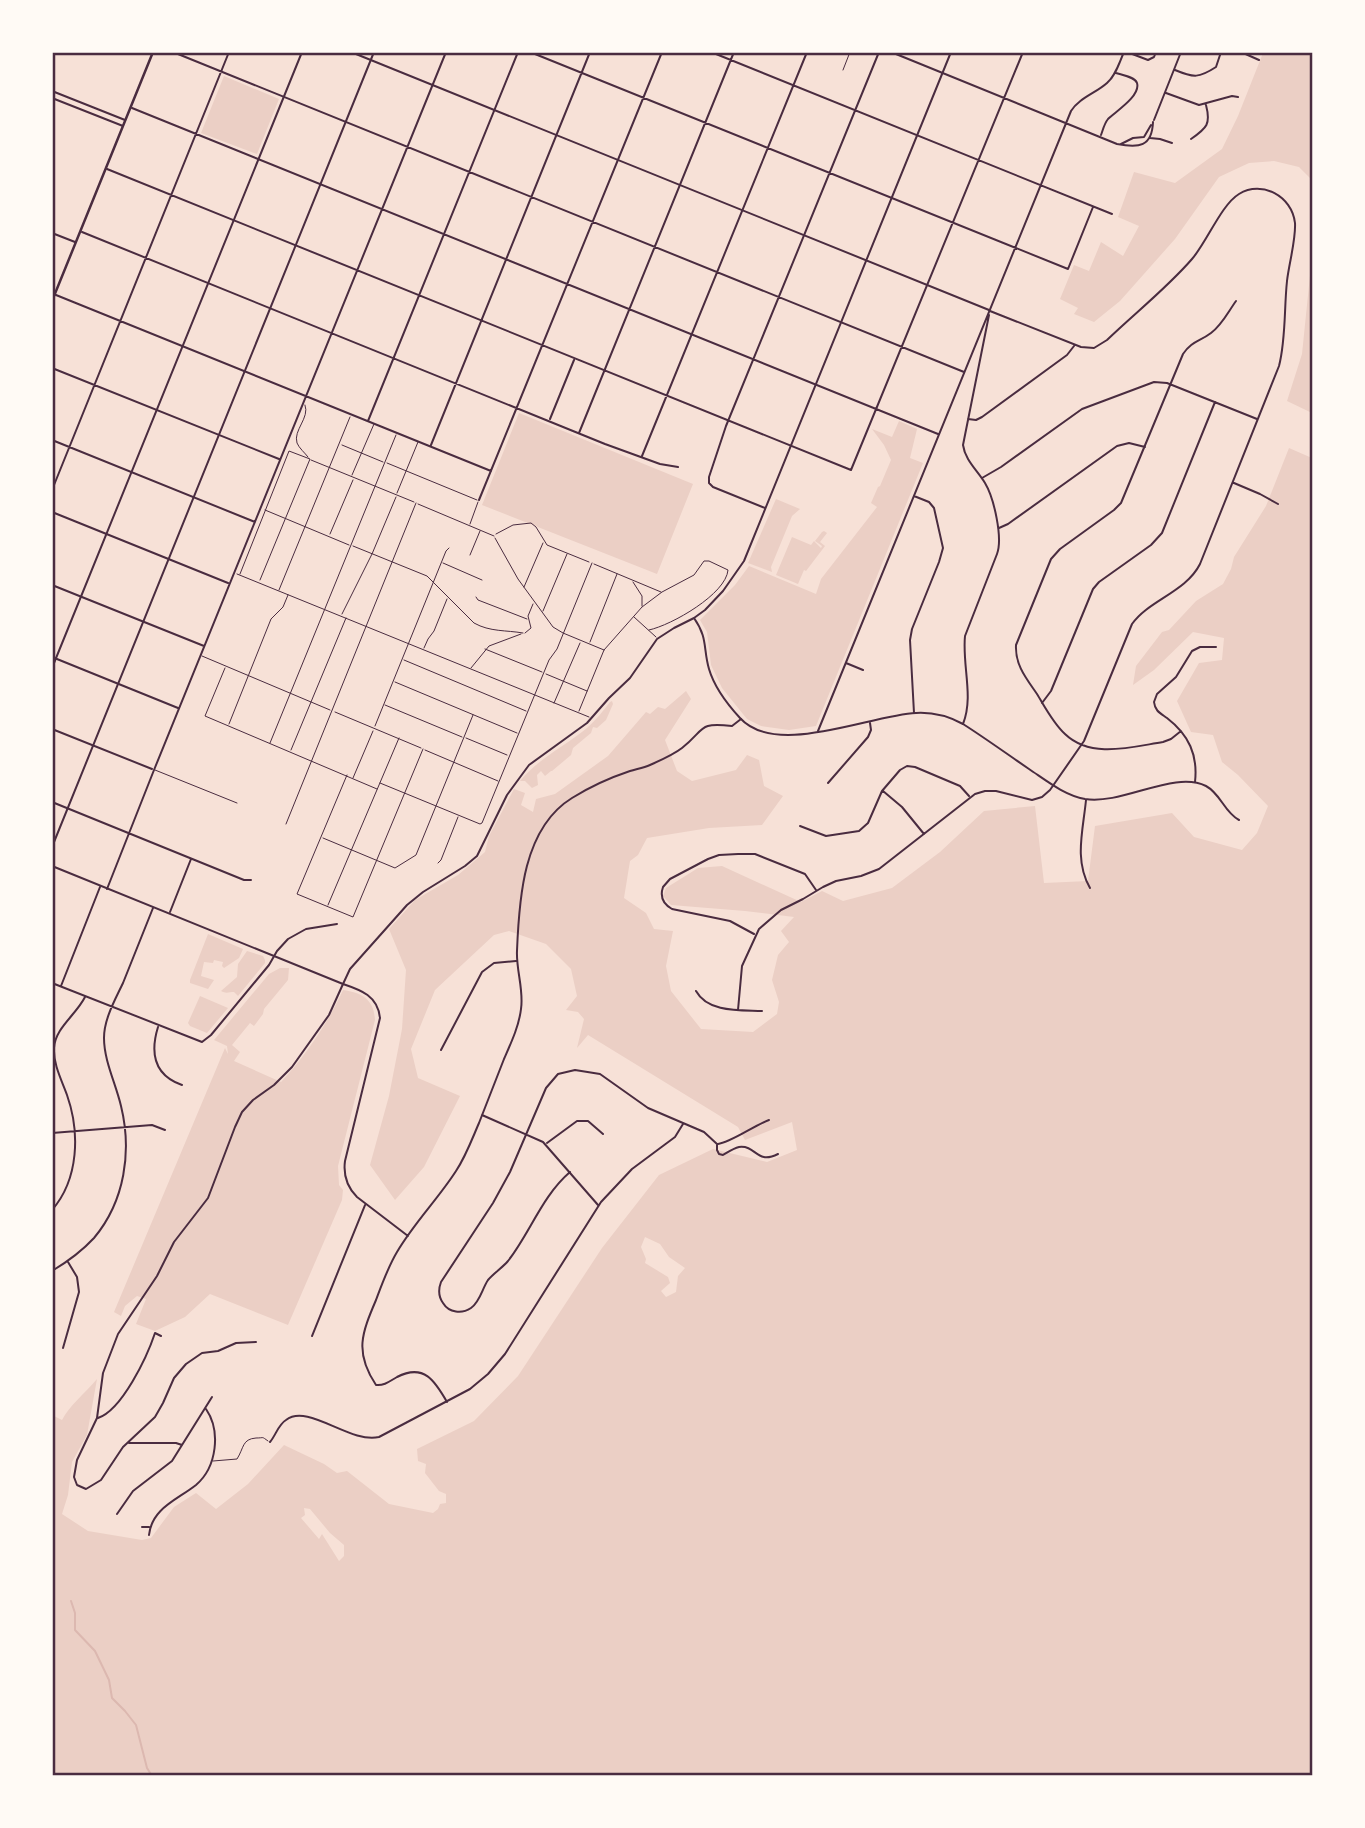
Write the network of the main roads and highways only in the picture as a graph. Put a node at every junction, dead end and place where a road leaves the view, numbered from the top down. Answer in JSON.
{"nodes":[{"id":1,"x":153,"y":52,"type":"edge"},
{"id":2,"x":52,"y":301,"type":"edge"}],
"edges":[{"from":1,"to":2,"type":"main road"}]}
